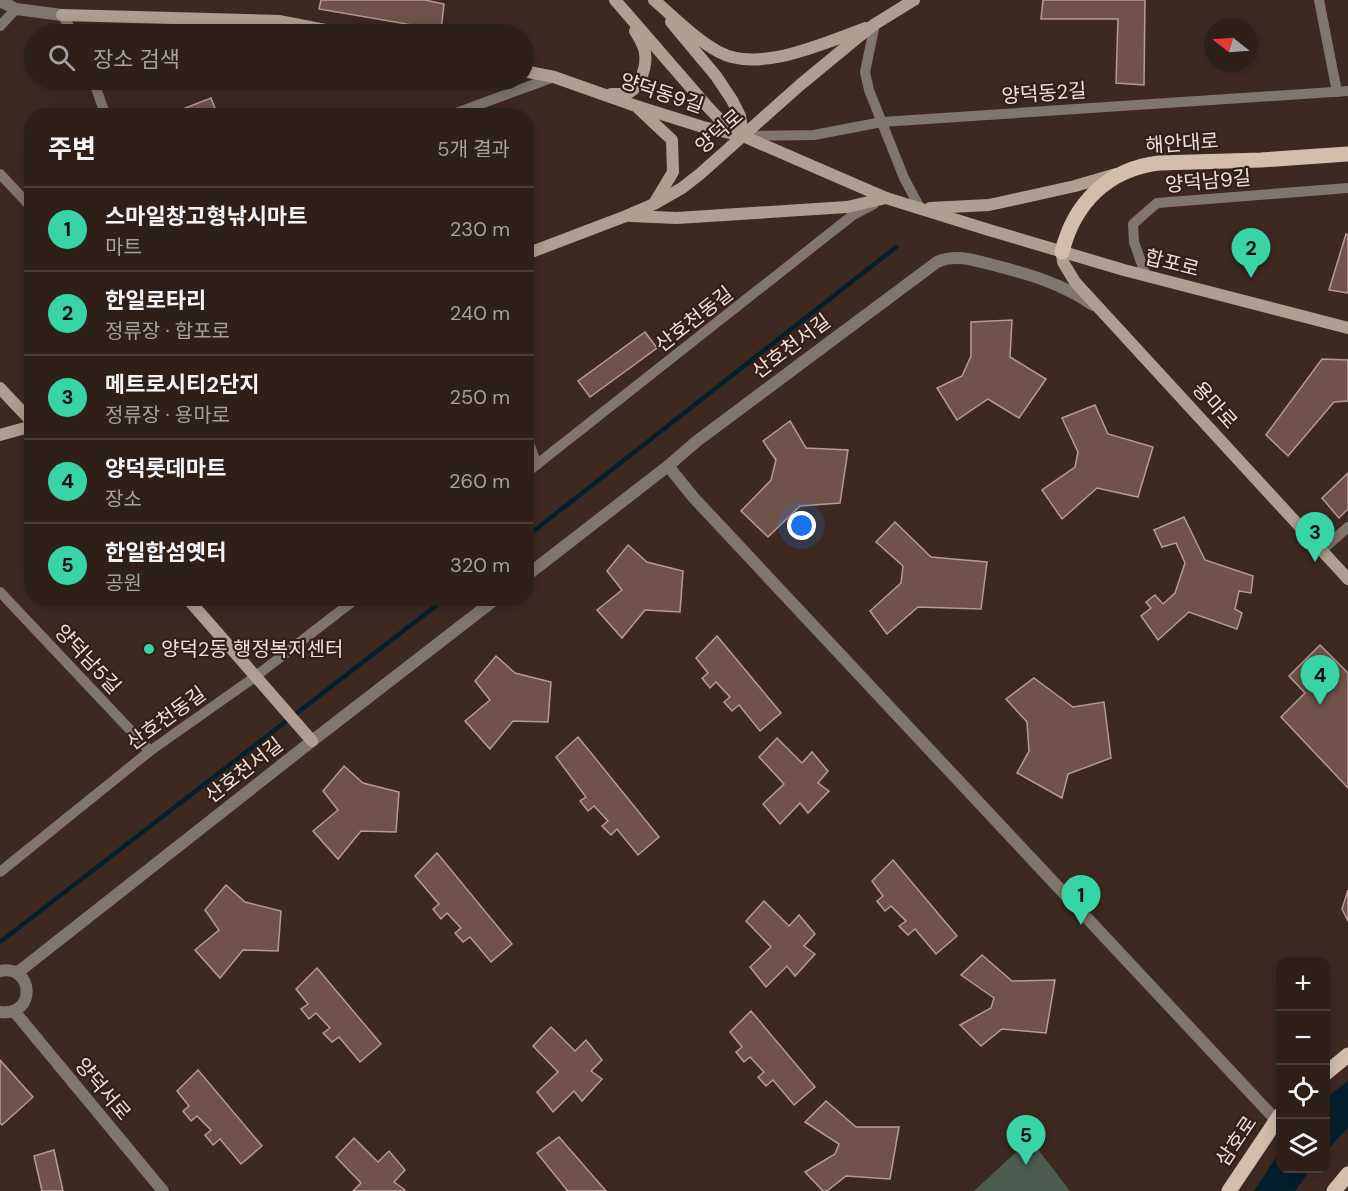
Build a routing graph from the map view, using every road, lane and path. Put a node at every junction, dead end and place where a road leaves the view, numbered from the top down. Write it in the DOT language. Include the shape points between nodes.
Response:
graph roads {
  1 [pos="653,0"];
  2 [pos="914,0"];
  3 [pos="1319,0"];
  4 [pos="616,1"];
  5 [pos="0,2"];
  6 [pos="16,9"];
  7 [pos="62,15"];
  8 [pos="68,24"];
  9 [pos="294,24"];
  10 [pos="875,24"];
  11 [pos="0,26"];
  12 [pos="534,73"];
  13 [pos="554,77"];
  14 [pos="534,84"];
  15 [pos="97,90"];
  16 [pos="519,90"];
  17 [pos="1343,91"];
  18 [pos="597,93"];
  19 [pos="636,106"];
  20 [pos="103,108"];
  21 [pos="470,108"];
  22 [pos="882,122"];
  23 [pos="743,136"];
  24 [pos="1348,154"];
  25 [pos="1129,170"];
  26 [pos="0,174"];
  27 [pos="1348,188"];
  28 [pos="886,198"];
  29 [pos="24,200"];
  30 [pos="654,204"];
  31 [pos="925,210"];
  32 [pos="626,216"];
  33 [pos="989,230"];
  34 [pos="534,251"];
  35 [pos="1062,252"];
  36 [pos="1146,276"];
  37 [pos="1106,314"];
  38 [pos="1348,328"];
  39 [pos="0,388"];
  40 [pos="24,415"];
  41 [pos="24,427"];
  42 [pos="0,435"];
  43 [pos="534,457"];
  44 [pos="537,465"];
  45 [pos="668,466"];
  46 [pos="534,467"];
  47 [pos="1348,527"];
  48 [pos="1321,551"];
  49 [pos="534,570"];
  50 [pos="1348,579"];
  51 [pos="0,592"];
  52 [pos="195,606"];
  53 [pos="347,606"];
  54 [pos="487,606"];
  55 [pos="256,676"];
  56 [pos="312,741"];
  57 [pos="150,751"];
  58 [pos="0,872"];
  59 [pos="0,971"];
  60 [pos="17,973"];
  61 [pos="14,1011"];
  62 [pos="0,1012"];
  63 [pos="1348,1055"];
  64 [pos="1330,1070"];
  65 [pos="1276,1115"];
  66 [pos="1277,1119"];
  67 [pos="1348,1174"];
  68 [pos="163,1191"];
  69 [pos="1228,1191"];
  70 [pos="1334,1191"];
  1 -- 10 [label="main road" via="720,53 748,60 789,54"];
  1 -- 23 [label="main road" via="732,100"];
  2 -- 10 [label="main road, 양덕로"];
  3 -- 17 [label="street"];
  4 -- 18 [label="main road" via="643,46 645,64 636,87 628,93"];
  4 -- 23 [label="main road" via="706,105"];
  5 -- 6 [label="street"];
  6 -- 7 [label="street"];
  6 -- 11 [label="street"];
  7 -- 8 [label="street"];
  7 -- 9 [label="main road"];
  10 -- 22 [label="street" via="865,72"];
  10 -- 23 [label="main road, 양덕로"];
  12 -- 13 [label="main road, 양덕동9길"];
  13 -- 14 [label="street"];
  13 -- 18 [label="main road, 양덕동9길"];
  15 -- 20 [label="street"];
  16 -- 21 [label="street"];
  17 -- 22 [label="street, 양덕동2길"];
  18 -- 19 [label="main road, 양덕동9길"];
  19 -- 23 [label="main road, 양덕동9길"];
  19 -- 30 [label="main road" via="672,140 673,172"];
  22 -- 23 [label="street, 양덕동2길" via="814,135"];
  22 -- 31 [label="street" via="904,178"];
  23 -- 28 [label="main road, 양덕동9길"];
  23 -- 30 [label="main road, 양덕로" via="682,188"];
  24 -- 25 [label="main road, 해안대로" via="1159,164"];
  25 -- 31 [label="main road" via="988,205"];
  25 -- 35 [label="main road, 해안대로" via="1106,182 1089,198"];
  26 -- 29 [label="street"];
  27 -- 36 [label="street, 양덕남9길" via="1157,203 1133,224 1134,242"];
  28 -- 31 [label="main road, 양덕동9길"];
  28 -- 32 [label="main road" via="847,207 677,218"];
  28 -- 44 [label="street, 산호천동길" via="853,215"];
  30 -- 32 [label="main road, 양덕로"];
  31 -- 33 [label="main road, 양덕동9길"];
  32 -- 34 [label="main road, 양덕로"];
  33 -- 35 [label="main road, 합포로"];
  35 -- 36 [label="main road, 합포로"];
  35 -- 37 [label="main road, 용마로" via="1071,276"];
  36 -- 38 [label="main road, 합포로"];
  37 -- 45 [label="street, 산호천서길" via="1062,286 1037,277 963,258 942,259"];
  37 -- 48 [label="main road, 용마로"];
  39 -- 40 [label="main road"];
  41 -- 42 [label="main road"];
  43 -- 44 [label="street"];
  44 -- 46 [label="street, 산호천동길"];
  45 -- 49 [label="street, 산호천서길"];
  45 -- 65 [label="street"];
  47 -- 48 [label="street"];
  48 -- 50 [label="main road, 용마로"];
  51 -- 57 [label="street, 양덕남5길"];
  52 -- 55 [label="main road"];
  53 -- 55 [label="street, 산호천동길"];
  54 -- 56 [label="street, 산호천서길"];
  55 -- 56 [label="main road"];
  55 -- 57 [label="street, 산호천동길"];
  56 -- 60 [label="street, 산호천서길"];
  57 -- 58 [label="street, 산호천동길"];
  59 -- 60 [label="street"];
  60 -- 61 [label="street" via="27,990 24,1003"];
  61 -- 62 [label="street"];
  61 -- 68 [label="street, 양덕서로"];
  63 -- 64 [label="main road"];
  66 -- 69 [label="main road, 삼호로"];
  67 -- 70 [label="main road"];
}
